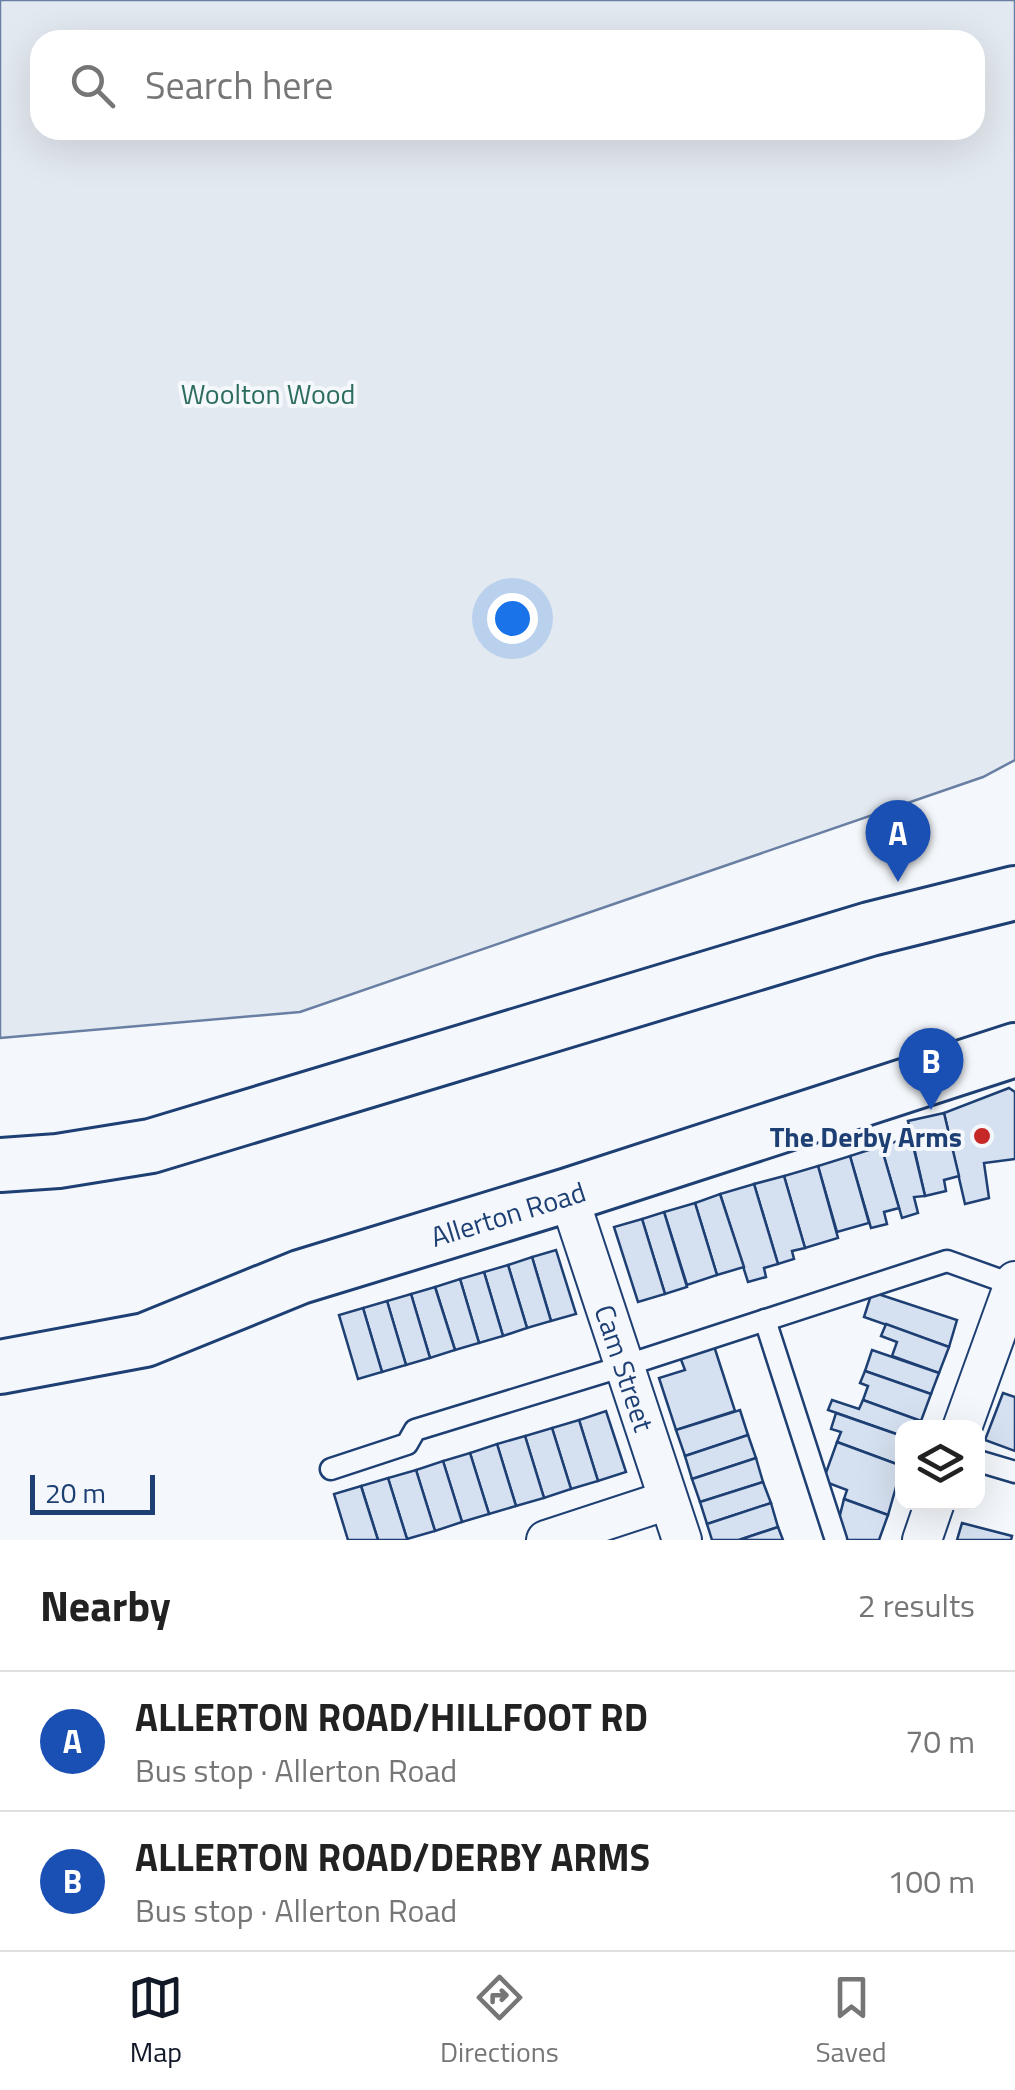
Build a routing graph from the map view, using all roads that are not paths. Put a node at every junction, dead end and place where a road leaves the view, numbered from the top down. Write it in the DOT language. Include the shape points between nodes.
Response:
graph roads {
  1 [pos="1015,893"];
  2 [pos="1015,1050"];
  3 [pos="0,1165"];
  4 [pos="568,1195"];
  5 [pos="1014,1283"];
  6 [pos="765,1320"];
  7 [pos="624,1366"];
  8 [pos="0,1367"];
  9 [pos="965,1420"];
  10 [pos="985,1463"];
  11 [pos="331,1470"];
  12 [pos="1015,1472"];
  13 [pos="668,1500"];
  14 [pos="932,1510"];
  15 [pos="546,1540"];
  16 [pos="682,1540"];
  17 [pos="836,1540"];
  18 [pos="922,1540"];
  1 -- 3 [label="main road" via="870,928 151,1146"];
  2 -- 4 [label="main road, Allerton Road"];
  4 -- 7 [label="street, Cam Street"];
  4 -- 8 [label="main road, Allerton Road" via="300,1277 145,1340"];
  5 -- 6 [label="lane" via="947,1261"];
  5 -- 9 [label="street"];
  6 -- 7 [label="lane"];
  6 -- 17 [label="lane"];
  7 -- 11 [label="lane" via="415,1430 407,1444"];
  7 -- 13 [label="street, Cam Street"];
  10 -- 12 [label="lane"];
  13 -- 15 [label="street"];
  13 -- 16 [label="street, Cam Street"];
  14 -- 18 [label="street"];
}
